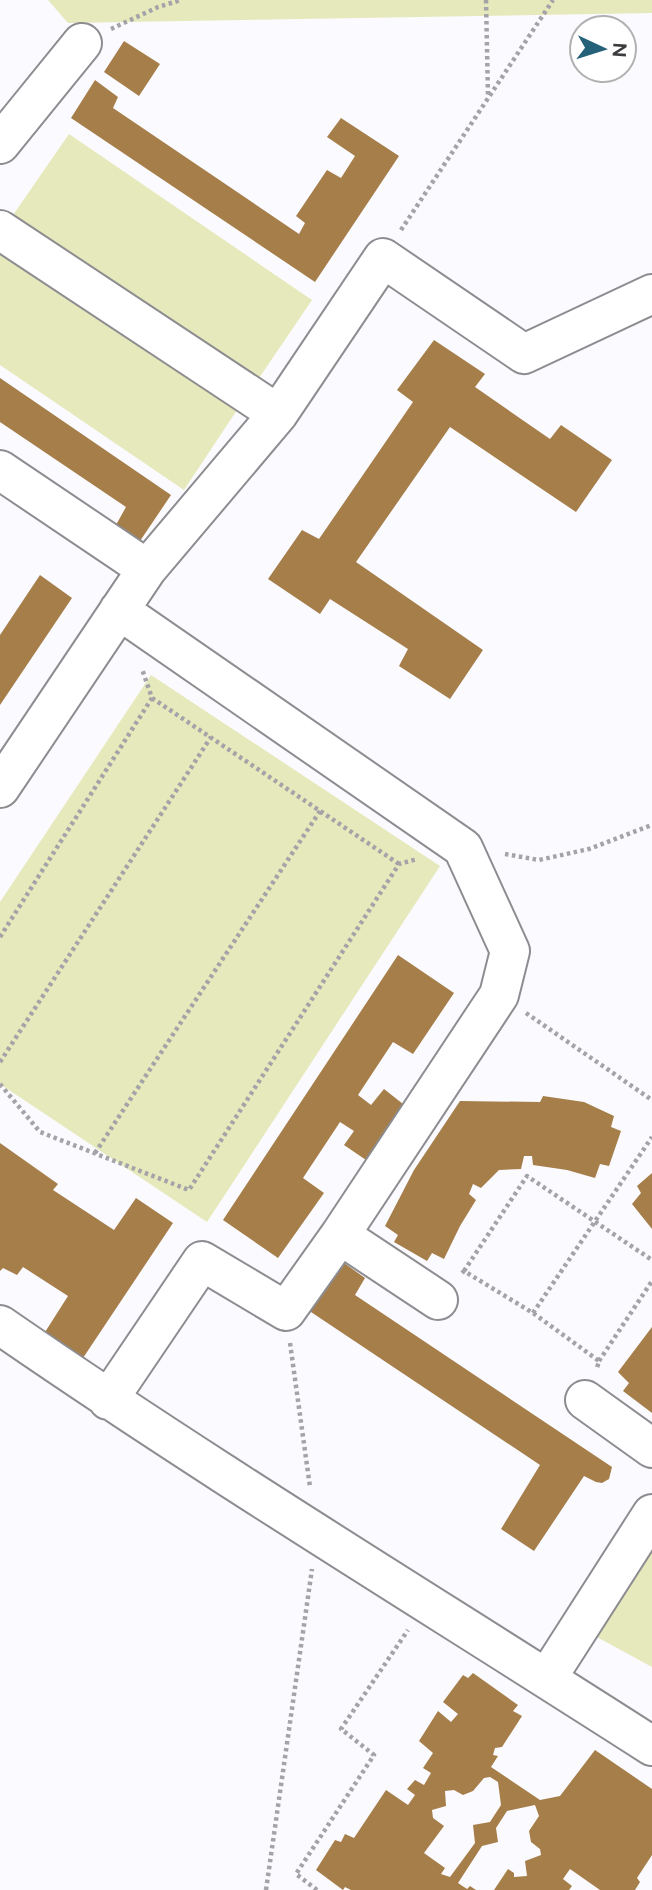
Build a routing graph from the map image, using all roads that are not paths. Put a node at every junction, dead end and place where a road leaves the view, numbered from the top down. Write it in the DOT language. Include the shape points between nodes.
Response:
graph roads {
  1 [pos="82,43"];
  2 [pos="0,144"];
  3 [pos="0,230"];
  4 [pos="652,293"];
  5 [pos="278,414"];
  6 [pos="0,470"];
  7 [pos="147,569"];
  8 [pos="119,610"];
  9 [pos="0,788"];
  10 [pos="340,1236"];
  11 [pos="438,1300"];
  12 [pos="0,1325"];
  13 [pos="108,1400"];
  14 [pos="585,1400"];
  15 [pos="652,1448"];
  16 [pos="652,1514"];
  17 [pos="547,1678"];
  18 [pos="652,1746"];
  1 -- 2 [label="lane"];
  3 -- 5 [label="lane"];
  4 -- 5 [label="lane" via="524,354 383,258"];
  5 -- 7 [label="lane"];
  6 -- 7 [label="lane"];
  7 -- 8 [label="lane"];
  8 -- 9 [label="lane"];
  8 -- 10 [label="lane" via="463,848 510,951 499,995"];
  10 -- 11 [label="lane"];
  10 -- 13 [label="lane" via="286,1311 202,1261"];
  12 -- 13 [label="lane"];
  13 -- 17 [label="lane"];
  14 -- 15 [label="lane"];
  16 -- 17 [label="lane"];
  17 -- 18 [label="lane"];
}
